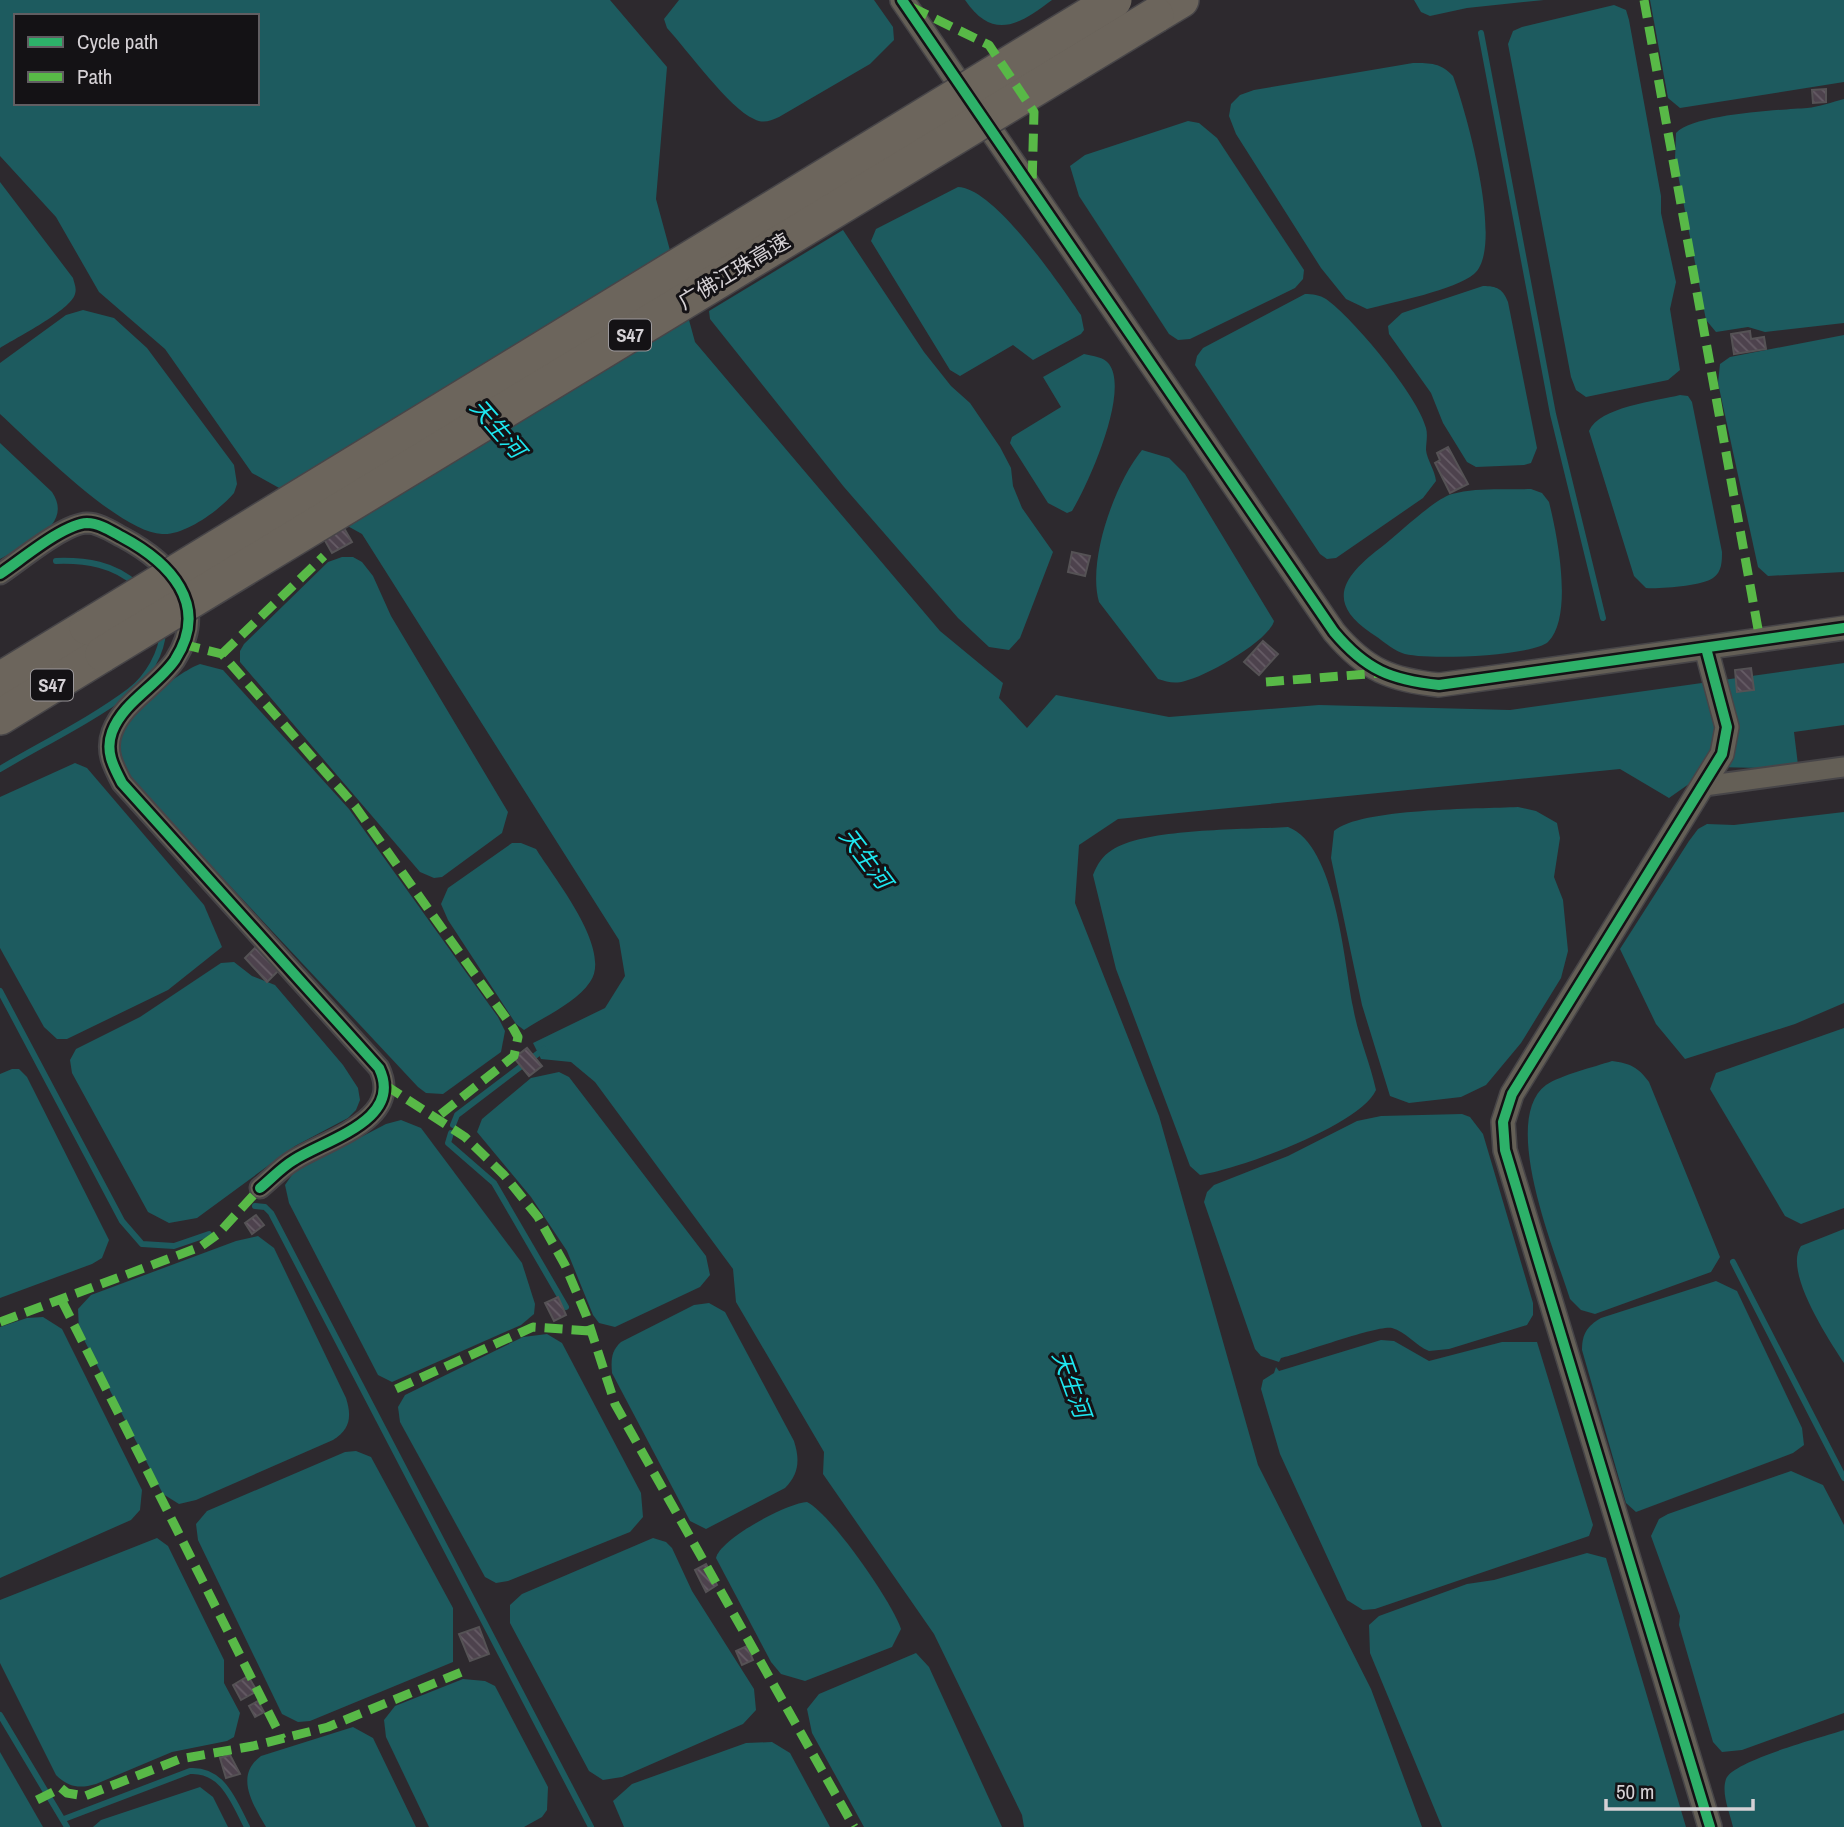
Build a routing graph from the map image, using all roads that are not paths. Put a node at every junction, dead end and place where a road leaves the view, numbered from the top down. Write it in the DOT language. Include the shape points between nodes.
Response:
graph roads {
  1 [pos="902,0"];
  2 [pos="1114,0"];
  3 [pos="1168,8"];
  4 [pos="0,575"];
  5 [pos="1844,628"];
  6 [pos="95,640"];
  7 [pos="1706,648"];
  8 [pos="0,680"];
  9 [pos="0,717"];
  10 [pos="1844,766"];
  11 [pos="1703,786"];
  12 [pos="260,1188"];
  13 [pos="1710,1827"];
  1 -- 7 [label="street" via="1326,621 1354,655 1380,673 1439,685"];
  2 -- 6 [label="highway, 广佛江珠高速 / S47, bridge"];
  3 -- 6 [label="highway, 广佛江珠高速 / S47, bridge"];
  4 -- 12 [label="street" via="71,527 87,523 103,527 153,556 183,588 188,615 184,638 174,660 119,718 108,751 114,768 122,783 379,1068 385,1081 385,1096 370,1118 292,1160"];
  5 -- 7 [label="street"];
  6 -- 8 [label="highway, 广佛江珠高速 / S47"];
  6 -- 9 [label="highway, 广佛江珠高速 / S47"];
  7 -- 11 [label="street" via="1727,727 1722,754"];
  10 -- 11 [label="street"];
  11 -- 13 [label="street" via="1512,1094 1503,1122 1505,1150"];
}
